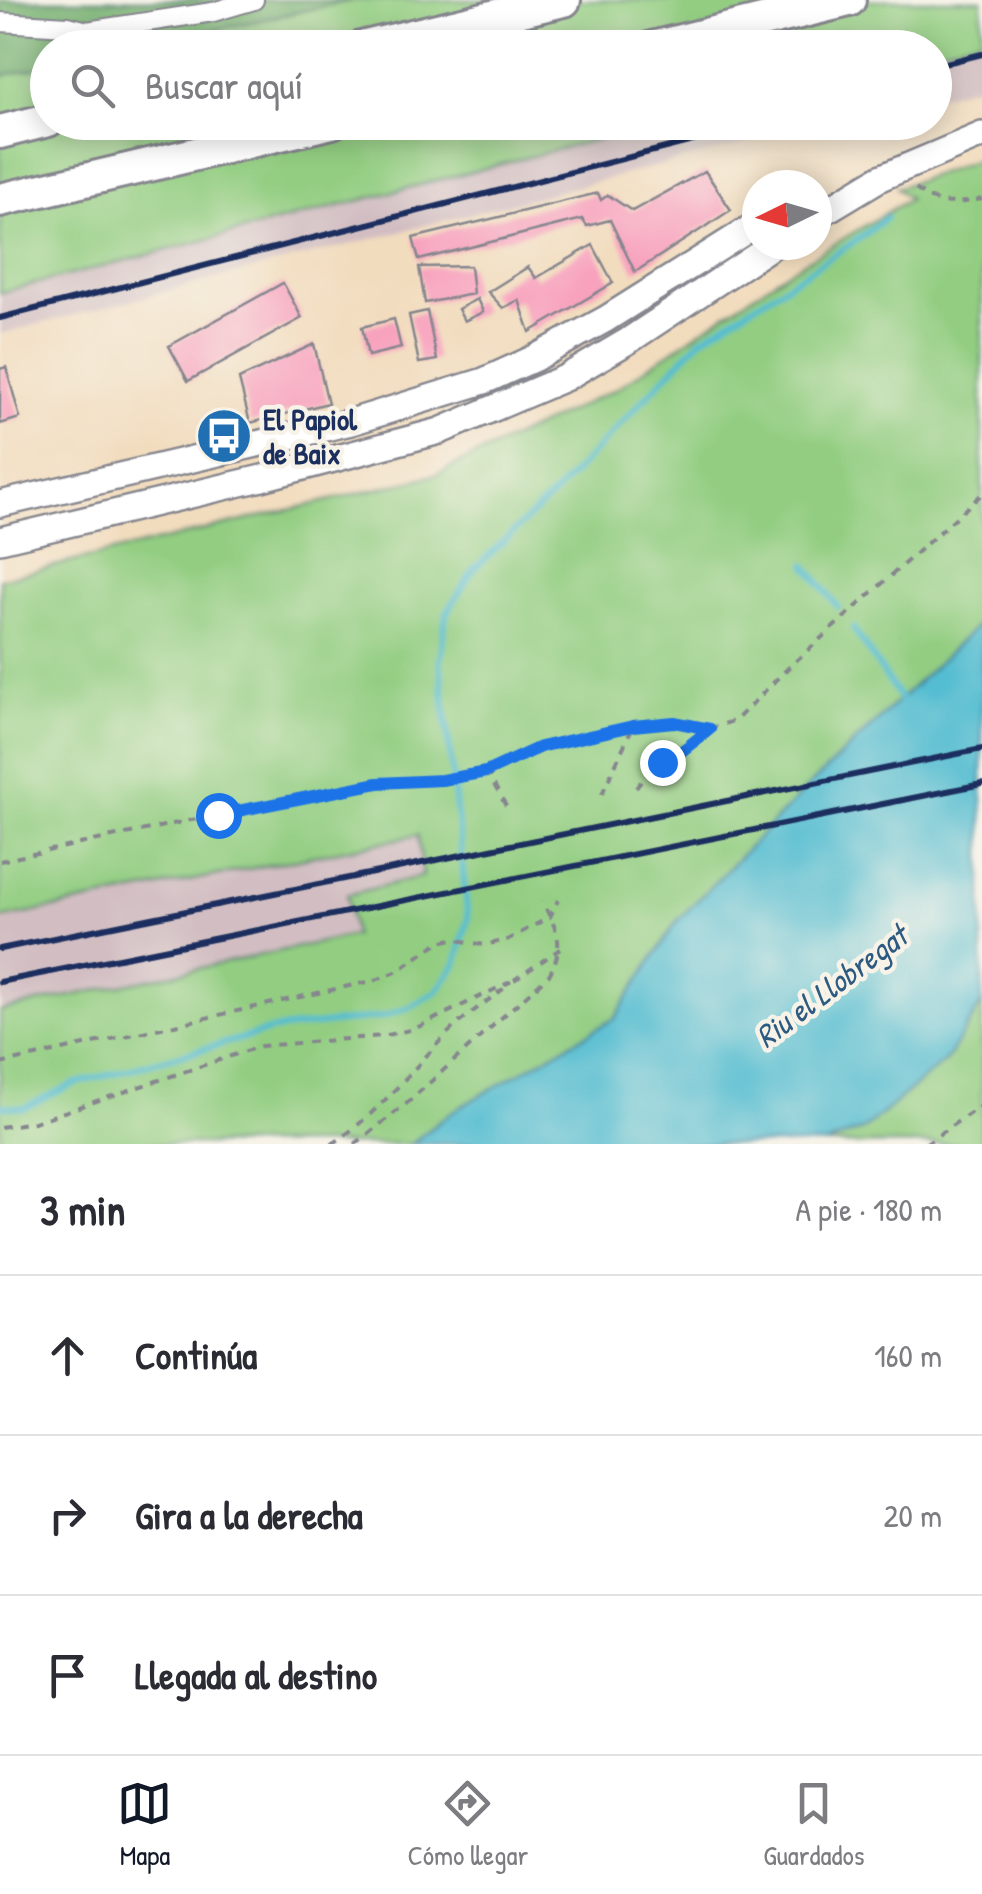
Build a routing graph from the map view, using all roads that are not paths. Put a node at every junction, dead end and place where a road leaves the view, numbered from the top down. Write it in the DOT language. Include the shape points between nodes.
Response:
graph roads {
  1 [pos="254,0"];
  2 [pos="564,0"];
  3 [pos="850,0"];
  4 [pos="0,22"];
  5 [pos="84,30"];
  6 [pos="95,30"];
  7 [pos="436,30"];
  8 [pos="726,30"];
  9 [pos="30,124"];
  10 [pos="0,132"];
  11 [pos="982,136"];
  12 [pos="255,140"];
  13 [pos="892,173"];
  14 [pos="832,191"];
  15 [pos="0,200"];
  16 [pos="832,207"];
  17 [pos="742,233"];
  18 [pos="751,260"];
  19 [pos="0,504"];
  20 [pos="0,540"];
  1 -- 6 [label="street"];
  2 -- 7 [label="highway"];
  3 -- 8 [label="highway"];
  4 -- 5 [label="street"];
  9 -- 10 [label="highway"];
  11 -- 13 [label="main road"];
  12 -- 15 [label="highway"];
  13 -- 14 [label="main road"];
  13 -- 16 [label="main road"];
  17 -- 19 [label="main road" via="564,342 467,387 351,422"];
  18 -- 20 [label="main road" via="565,378 440,432"];
}
